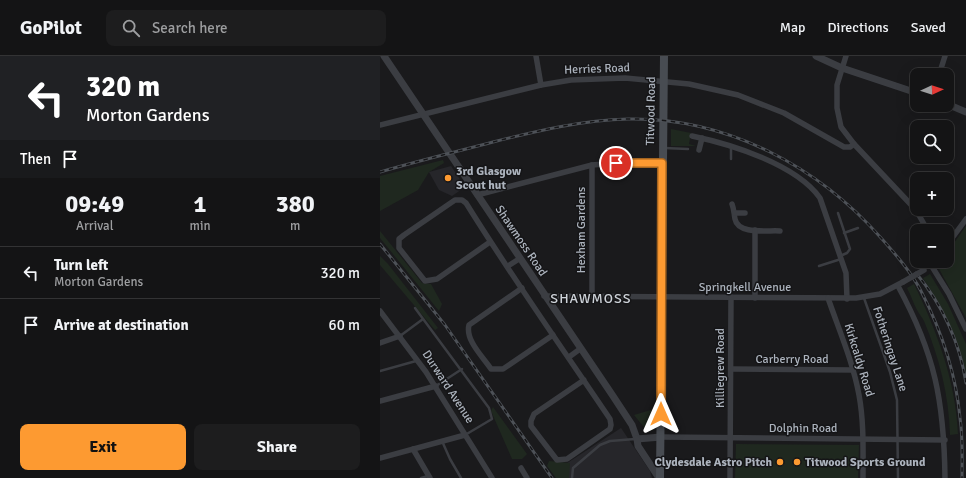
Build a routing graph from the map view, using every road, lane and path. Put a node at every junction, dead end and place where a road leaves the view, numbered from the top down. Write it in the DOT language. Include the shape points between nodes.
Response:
graph roads {
  1 [pos="384,56"];
  2 [pos="536,56"];
  3 [pos="664,56"];
  4 [pos="816,56"];
  5 [pos="846,56"];
  6 [pos="946,56"];
  7 [pos="842,68"];
  8 [pos="942,68"];
  9 [pos="663,80"];
  10 [pos="541,85"];
  11 [pos="910,91"];
  12 [pos="954,107"];
  13 [pos="966,112"];
  14 [pos="423,115"];
  15 [pos="381,123"];
  16 [pos="692,136"];
  17 [pos="702,138"];
  18 [pos="854,144"];
  19 [pos="731,146"];
  20 [pos="662,148"];
  21 [pos="688,149"];
  22 [pos="699,150"];
  23 [pos="731,159"];
  24 [pos="662,163"];
  25 [pos="592,164"];
  26 [pos="476,195"];
  27 [pos="732,204"];
  28 [pos="735,213"];
  29 [pos="745,213"];
  30 [pos="838,214"];
  31 [pos="966,219"];
  32 [pos="924,224"];
  33 [pos="858,228"];
  34 [pos="755,230"];
  35 [pos="780,231"];
  36 [pos="844,233"];
  37 [pos="954,235"];
  38 [pos="490,242"];
  39 [pos="840,258"];
  40 [pos="519,259"];
  41 [pos="508,266"];
  42 [pos="819,266"];
  43 [pos="926,268"];
  44 [pos="935,268"];
  45 [pos="900,284"];
  46 [pos="522,288"];
  47 [pos="544,296"];
  48 [pos="592,296"];
  49 [pos="662,297"];
  50 [pos="731,297"];
  51 [pos="755,298"];
  52 [pos="828,298"];
  53 [pos="864,298"];
  54 [pos="848,299"];
  55 [pos="415,308"];
  56 [pos="380,311"];
  57 [pos="423,319"];
  58 [pos="966,329"];
  59 [pos="553,335"];
  60 [pos="400,336"];
  61 [pos="380,343"];
  62 [pos="580,349"];
  63 [pos="569,357"];
  64 [pos="418,360"];
  65 [pos="462,369"];
  66 [pos="731,369"];
  67 [pos="853,370"];
  68 [pos="380,371"];
  69 [pos="584,380"];
  70 [pos="436,386"];
  71 [pos="380,401"];
  72 [pos="465,436"];
  73 [pos="661,437"];
  74 [pos="730,438"];
  75 [pos="637,439"];
  76 [pos="863,439"];
  77 [pos="899,439"];
  78 [pos="945,440"];
  79 [pos="442,442"];
  80 [pos="413,449"];
  81 [pos="380,458"];
  82 [pos="521,468"];
  83 [pos="429,477"];
  84 [pos="421,478"];
  85 [pos="461,478"];
  86 [pos="492,478"];
  87 [pos="527,478"];
  88 [pos="572,478"];
  89 [pos="660,478"];
  90 [pos="730,478"];
  91 [pos="863,478"];
  92 [pos="898,478"];
  93 [pos="945,478"];
  1 -- 14 [label="street, Shawmoss Road"];
  2 -- 10 [label="street"];
  3 -- 9 [label="main road, Titwood Road"];
  4 -- 7 [label="street"];
  5 -- 7 [label="street"];
  6 -- 8 [label="street"];
  7 -- 11 [label="street"];
  7 -- 18 [label="street" via="837,85 837,108 841,127"];
  9 -- 10 [label="street, Herries Road" via="607,78"];
  9 -- 18 [label="street, Herries Road" via="738,95 784,113 844,147"];
  9 -- 20 [label="main road, Titwood Road"];
  10 -- 14 [label="street, Herries Road"];
  12 -- 13 [label="street"];
  14 -- 15 [label="street, Herries Road"];
  14 -- 26 [label="street, Shawmoss Road"];
  16 -- 17 [label="street"];
  17 -- 19 [label="street"];
  17 -- 22 [label="street"];
  18 -- 32 [label="street" via="916,210"];
  19 -- 23 [label="lane"];
  19 -- 39 [label="street" via="787,171 816,193 820,198"];
  20 -- 21 [label="lane"];
  20 -- 24 [label="main road, Titwood Road"];
  24 -- 25 [label="street"];
  24 -- 49 [label="main road, Titwood Road"];
  25 -- 26 [label="street"];
  25 -- 48 [label="street, Hexham Gardens"];
  26 -- 40 [label="street, Shawmoss Road"];
  27 -- 28 [label="street"];
  28 -- 29 [label="street"];
  28 -- 34 [label="street" via="735,219 741,227"];
  30 -- 36 [label="lane"];
  31 -- 37 [label="street"];
  33 -- 36 [label="lane"];
  34 -- 35 [label="street"];
  34 -- 51 [label="street"];
  36 -- 39 [label="lane" via="850,249"];
  38 -- 38 [label="street" via="437,279 429,281 425,281 399,248 399,239 458,200 466,203"];
  38 -- 41 [label="street"];
  39 -- 42 [label="lane"];
  39 -- 54 [label="street" via="847,281"];
  40 -- 41 [label="street"];
  40 -- 47 [label="street, Shawmoss Road"];
  41 -- 46 [label="street"];
  43 -- 45 [label="street, Springkell Avenue, bridge"];
  44 -- 58 [label="street"];
  45 -- 53 [label="street, Springkell Avenue" via="880,294"];
  45 -- 78 [label="street" via="932,364 941,403"];
  46 -- 59 [label="street"];
  46 -- 59 [label="street" via="470,323 468,335 475,346 491,369 497,370 503,369"];
  47 -- 48 [label="street, Springkell Avenue"];
  47 -- 62 [label="street, Shawmoss Road"];
  48 -- 49 [label="street, Springkell Avenue"];
  49 -- 50 [label="street, Springkell Avenue"];
  49 -- 73 [label="main road, Titwood Road"];
  50 -- 51 [label="street, Springkell Avenue"];
  50 -- 66 [label="street, Killiegrew Road"];
  51 -- 52 [label="street, Springkell Avenue"];
  52 -- 54 [label="street, Springkell Avenue"];
  52 -- 67 [label="street, Kirkcaldy Road"];
  53 -- 54 [label="street, Springkell Avenue"];
  53 -- 77 [label="lane, Fotheringay Lane" via="895,388"];
  55 -- 57 [label="lane"];
  56 -- 60 [label="street, Durward Avenue"];
  57 -- 60 [label="lane"];
  57 -- 65 [label="lane"];
  59 -- 63 [label="street"];
  60 -- 61 [label="street"];
  60 -- 64 [label="street, Durward Avenue"];
  62 -- 63 [label="street"];
  62 -- 75 [label="street, Shawmoss Road" via="632,425"];
  63 -- 69 [label="street"];
  64 -- 68 [label="lane"];
  64 -- 70 [label="street, Durward Avenue"];
  65 -- 70 [label="lane"];
  65 -- 72 [label="lane" via="490,408 492,419"];
  66 -- 67 [label="street, Carberry Road"];
  66 -- 74 [label="street, Killiegrew Road"];
  67 -- 76 [label="street, Kirkcaldy Road" via="861,407"];
  69 -- 69 [label="street" via="610,420 610,429 567,459 556,460 531,426 531,421 534,414"];
  70 -- 71 [label="street"];
  70 -- 72 [label="street, Durward Avenue"];
  72 -- 79 [label="street"];
  72 -- 86 [label="street, Durward Avenue"];
  73 -- 74 [label="street, Dolphin Road"];
  73 -- 75 [label="street"];
  73 -- 89 [label="main road, Titwood Road"];
  74 -- 76 [label="street, Dolphin Road"];
  74 -- 90 [label="street, Killiegrew Road"];
  75 -- 88 [label="lane" via="610,441 600,445 573,468"];
  75 -- 89 [label="street, Shawmoss Road" via="638,446"];
  76 -- 77 [label="street, Dolphin Road"];
  76 -- 91 [label="street, Kirkcaldy Road"];
  77 -- 78 [label="street, Dolphin Road"];
  77 -- 92 [label="lane, Fotheringay Lane"];
  78 -- 93 [label="street"];
  79 -- 80 [label="street"];
  79 -- 85 [label="lane"];
  80 -- 81 [label="street"];
  80 -- 83 [label="street"];
  82 -- 87 [label="street"];
  83 -- 84 [label="lane"];
}
